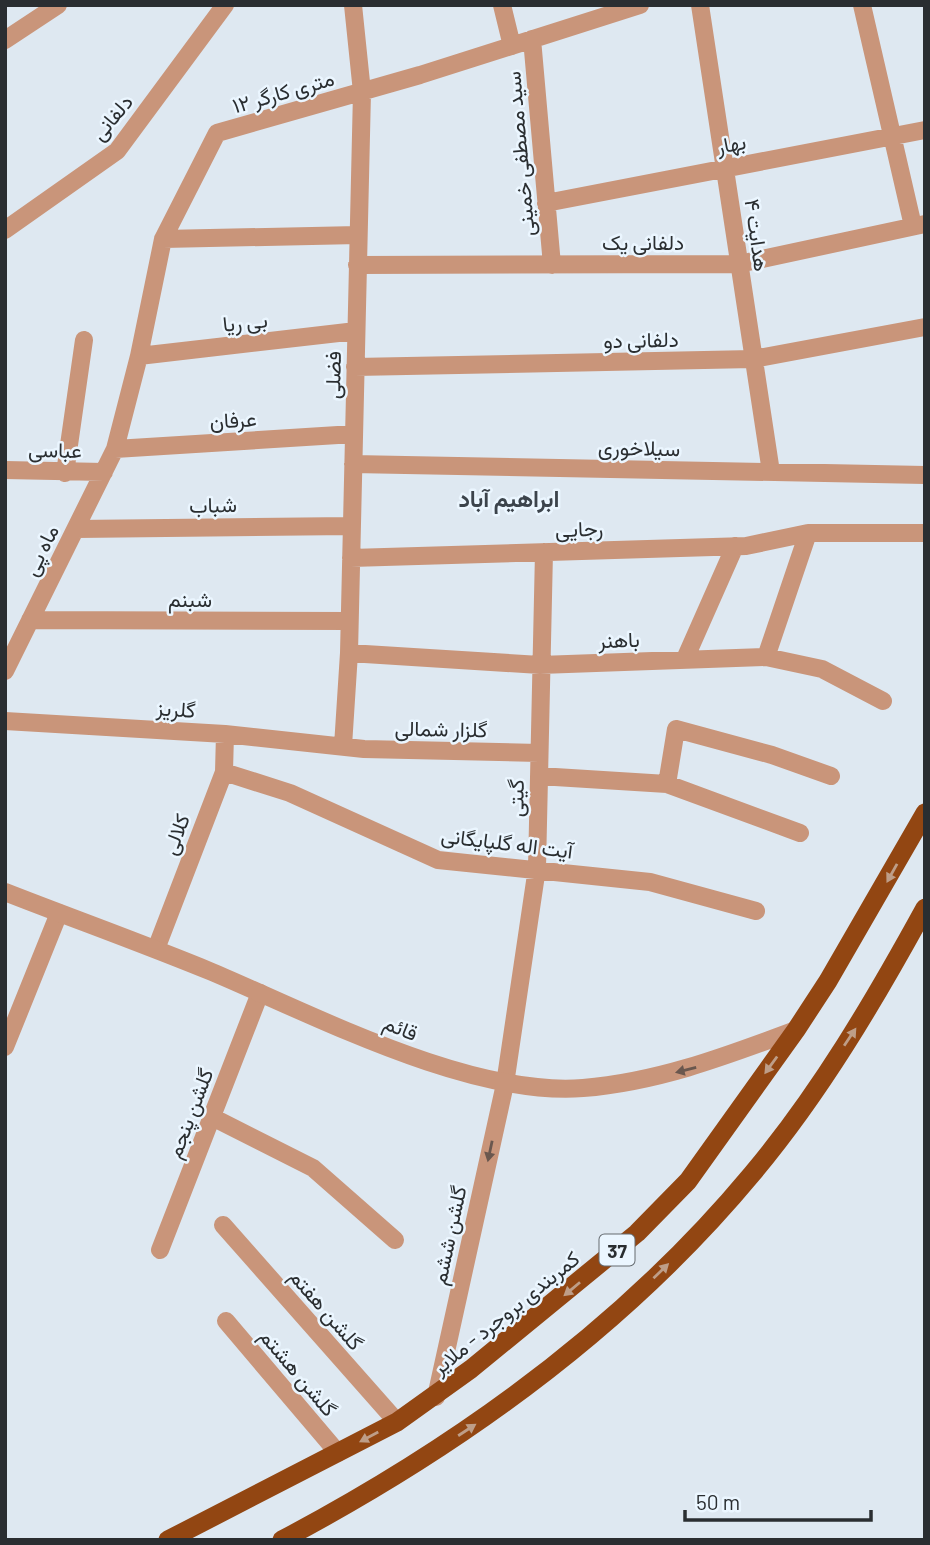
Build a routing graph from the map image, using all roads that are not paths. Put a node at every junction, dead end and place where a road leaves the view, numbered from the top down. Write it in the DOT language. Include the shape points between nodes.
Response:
graph roads {
  1 [pos="58,5"];
  2 [pos="225,5"];
  3 [pos="353,5"];
  4 [pos="502,5"];
  5 [pos="640,5"];
  6 [pos="700,5"];
  7 [pos="862,5"];
  8 [pos="616,9"];
  9 [pos="531,39"];
  10 [pos="5,40"];
  11 [pos="512,46"];
  12 [pos="362,92"];
  13 [pos="925,130"];
  14 [pos="892,135"];
  15 [pos="724,167"];
  16 [pos="546,203"];
  17 [pos="919,225"];
  18 [pos="5,230"];
  19 [pos="358,236"];
  20 [pos="163,239"];
  21 [pos="739,264"];
  22 [pos="358,265"];
  23 [pos="552,265"];
  24 [pos="925,327"];
  25 [pos="356,331"];
  26 [pos="84,340"];
  27 [pos="139,356"];
  28 [pos="753,359"];
  29 [pos="355,367"];
  30 [pos="354,435"];
  31 [pos="115,449"];
  32 [pos="353,464"];
  33 [pos="5,470"];
  34 [pos="65,472"];
  35 [pos="104,472"];
  36 [pos="771,472"];
  37 [pos="925,475"];
  38 [pos="351,526"];
  39 [pos="75,529"];
  40 [pos="808,533"];
  41 [pos="925,533"];
  42 [pos="735,546"];
  43 [pos="544,552"];
  44 [pos="351,558"];
  45 [pos="30,620"];
  46 [pos="349,621"];
  47 [pos="11,646"];
  48 [pos="349,653"];
  49 [pos="766,657"];
  50 [pos="685,659"];
  51 [pos="540,665"];
  52 [pos="5,671"];
  53 [pos="883,701"];
  54 [pos="5,720"];
  55 [pos="225,734"];
  56 [pos="343,746"];
  57 [pos="539,753"];
  58 [pos="224,772"];
  59 [pos="539,776"];
  60 [pos="831,776"];
  61 [pos="667,784"];
  62 [pos="925,813"];
  63 [pos="800,833"];
  64 [pos="537,868"];
  65 [pos="5,892"];
  66 [pos="925,908"];
  67 [pos="756,911"];
  68 [pos="59,913"];
  69 [pos="156,948"];
  70 [pos="260,993"];
  71 [pos="796,1030"];
  72 [pos="5,1047"];
  73 [pos="505,1084"];
  74 [pos="212,1117"];
  75 [pos="223,1225"];
  76 [pos="395,1240"];
  77 [pos="160,1250"];
  78 [pos="226,1321"];
  79 [pos="436,1397"];
  80 [pos="397,1422"];
  81 [pos="338,1453"];
  82 [pos="168,1540"];
  83 [pos="282,1540"];
  1 -- 10 [label="street"];
  2 -- 18 [label="street, دلفانی" via="117,151"];
  3 -- 12 [label="street, فضلی"];
  4 -- 11 [label="street"];
  5 -- 8 [label="street, ۱۲ متری کارگر"];
  6 -- 15 [label="street, هدایت ۴"];
  7 -- 14 [label="street"];
  8 -- 9 [label="street, ۱۲ متری کارگر"];
  9 -- 11 [label="street, ۱۲ متری کارگر"];
  9 -- 16 [label="street, سید مصطفی خمینی"];
  11 -- 12 [label="street, ۱۲ متری کارگر"];
  12 -- 19 [label="street, فضلی"];
  12 -- 20 [label="street, ۱۲ متری کارگر" via="217,133"];
  13 -- 14 [label="street, بهار"];
  14 -- 15 [label="street, بهار"];
  14 -- 17 [label="street"];
  15 -- 16 [label="street, بهار"];
  15 -- 21 [label="street, هدایت ۴"];
  16 -- 23 [label="street, سید مصطفی خمینی"];
  17 -- 21 [label="street, دلفانی یک"];
  19 -- 20 [label="street"];
  19 -- 22 [label="street, فضلی"];
  20 -- 27 [label="street, ۱۲ متری کارگر"];
  21 -- 23 [label="street, دلفانی یک"];
  21 -- 28 [label="street, هدایت ۴"];
  22 -- 23 [label="street, دلفانی یک"];
  22 -- 25 [label="street, فضلی"];
  24 -- 28 [label="street, دلفانی دو"];
  25 -- 27 [label="street, بی ریا"];
  25 -- 29 [label="street, فضلی"];
  26 -- 34 [label="street"];
  27 -- 31 [label="street, ۱۲ متری کارگر"];
  28 -- 29 [label="street, دلفانی دو"];
  28 -- 36 [label="street, هدایت ۴"];
  29 -- 30 [label="street, فضلی"];
  30 -- 31 [label="street, عرفان"];
  30 -- 32 [label="street, فضلی"];
  31 -- 35 [label="street, ماه پی"];
  32 -- 36 [label="street, سیلاخوری"];
  32 -- 38 [label="street, فضلی"];
  33 -- 34 [label="street, عباسی"];
  34 -- 35 [label="street, عباسی"];
  35 -- 39 [label="street, ماه پی"];
  36 -- 37 [label="street, سیلاخوری"];
  38 -- 39 [label="street, شباب"];
  38 -- 44 [label="street, فضلی"];
  39 -- 45 [label="street, ماه پی"];
  40 -- 41 [label="street, رجایی"];
  40 -- 42 [label="street, رجایی"];
  40 -- 49 [label="street"];
  42 -- 43 [label="street, رجایی"];
  42 -- 50 [label="street"];
  43 -- 44 [label="street, رجایی"];
  43 -- 51 [label="street, گیتی"];
  44 -- 46 [label="street, فضلی"];
  45 -- 46 [label="street, شبنم"];
  45 -- 47 [label="street, ماه پی"];
  46 -- 48 [label="street, فضلی"];
  47 -- 52 [label="street, ماه پی"];
  48 -- 51 [label="street, باهنر"];
  48 -- 56 [label="street, فضلی"];
  49 -- 50 [label="street, باهنر"];
  49 -- 53 [label="street, باهنر" via="821,670"];
  50 -- 51 [label="street, باهنر"];
  51 -- 57 [label="street, گیتی"];
  54 -- 55 [label="street, گلریز"];
  55 -- 56 [label="street, گلریز"];
  55 -- 58 [label="street, کلالی"];
  56 -- 57 [label="street, گلزار شمالی"];
  57 -- 59 [label="street, گیتی"];
  58 -- 64 [label="street, آیت اله گلپایگانی" via="290,793 438,860"];
  58 -- 69 [label="street, کلالی"];
  59 -- 61 [label="street"];
  59 -- 64 [label="street, گیتی"];
  60 -- 61 [label="street" via="676,729"];
  61 -- 63 [label="street"];
  62 -- 71 [label="highway, کمربندی بروجرد - ملایر / 37, one-way"];
  64 -- 67 [label="street, آیت اله گلپایگانی" via="650,882"];
  64 -- 73 [label="street, گیتی"];
  65 -- 68 [label="street, قائم"];
  83 -- 66 [label="highway, 37, one-way" via="502,1406 591,1335 684,1249 752,1174 809,1100 860,1023"];
  68 -- 69 [label="street, قائم"];
  68 -- 72 [label="street"];
  69 -- 70 [label="street, قائم"];
  70 -- 73 [label="street, قائم" via="411,1056"];
  70 -- 74 [label="street, گلشن پنجم"];
  71 -- 73 [label="street, قائم, one-way" via="689,1070 582,1088"];
  71 -- 79 [label="highway, کمربندی بروجرد - ملایر / 37, one-way" via="688,1181 637,1233"];
  73 -- 79 [label="street, گلشن ششم, one-way"];
  74 -- 76 [label="street" via="313,1168"];
  74 -- 77 [label="street, گلشن پنجم"];
  75 -- 80 [label="street, گلشن هفتم"];
  78 -- 81 [label="street, گلشن هشتم"];
  79 -- 80 [label="highway, کمربندی بروجرد - ملایر / 37"];
  80 -- 81 [label="highway, کمربندی بروجرد - ملایر / 37, one-way"];
  81 -- 82 [label="highway, کمربندی بروجرد - ملایر / 37"];
}
